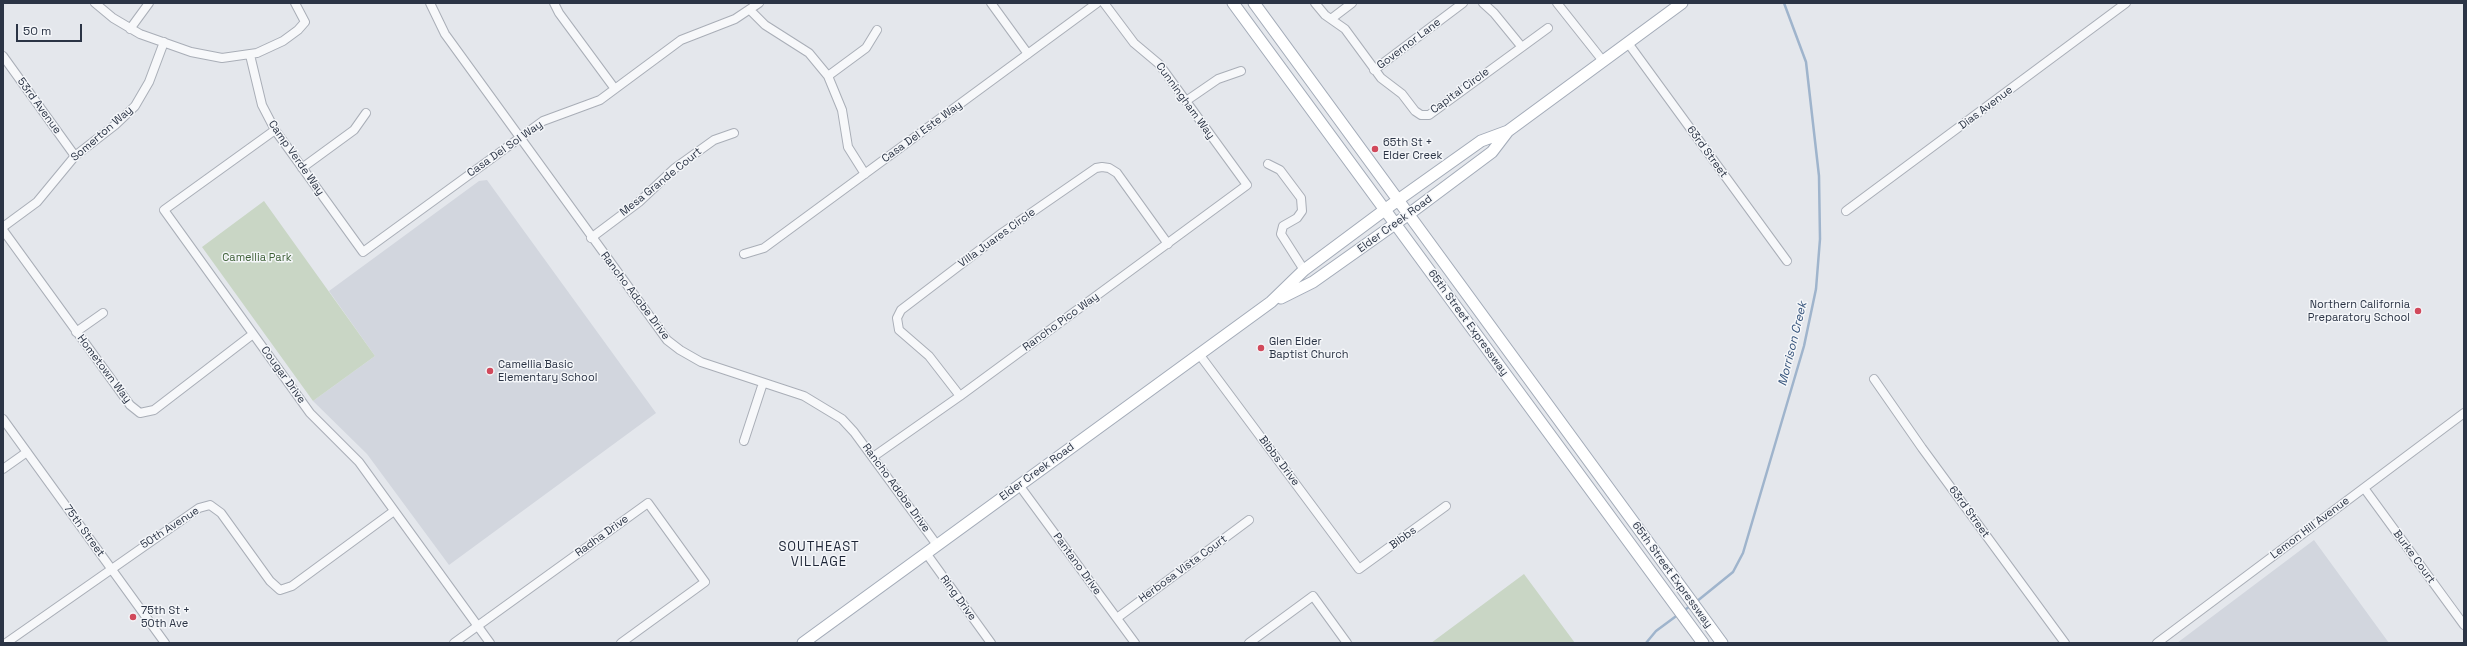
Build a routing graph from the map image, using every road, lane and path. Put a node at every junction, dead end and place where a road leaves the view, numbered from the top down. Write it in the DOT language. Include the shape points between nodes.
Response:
graph roads {
  1 [pos="95,3"];
  2 [pos="149,3"];
  3 [pos="295,3"];
  4 [pos="430,3"];
  5 [pos="554,3"];
  6 [pos="759,3"];
  7 [pos="991,3"];
  8 [pos="1097,3"];
  9 [pos="1104,3"];
  10 [pos="1233,3"];
  11 [pos="1254,3"];
  12 [pos="1315,3"];
  13 [pos="1352,3"];
  14 [pos="1463,3"];
  15 [pos="1483,3"];
  16 [pos="1557,3"];
  17 [pos="1682,3"];
  18 [pos="2126,3"];
  19 [pos="750,10"];
  20 [pos="1331,19"];
  21 [pos="130,28"];
  22 [pos="1548,28"];
  23 [pos="877,30"];
  24 [pos="164,42"];
  25 [pos="1628,43"];
  26 [pos="1521,46"];
  27 [pos="1028,54"];
  28 [pos="250,55"];
  29 [pos="3,56"];
  30 [pos="1603,61"];
  31 [pos="1374,70"];
  32 [pos="1241,71"];
  33 [pos="828,76"];
  34 [pos="615,89"];
  35 [pos="1186,101"];
  36 [pos="366,113"];
  37 [pos="275,130"];
  38 [pos="1508,131"];
  39 [pos="734,133"];
  40 [pos="520,138"];
  41 [pos="75,156"];
  42 [pos="1268,164"];
  43 [pos="302,168"];
  44 [pos="865,174"];
  45 [pos="1247,185"];
  46 [pos="1398,200"];
  47 [pos="1385,210"];
  48 [pos="1846,211"];
  49 [pos="1409,214"];
  50 [pos="1395,224"];
  51 [pos="3,229"];
  52 [pos="591,238"];
  53 [pos="1168,244"];
  54 [pos="363,252"];
  55 [pos="744,254"];
  56 [pos="1787,261"];
  57 [pos="1304,270"];
  58 [pos="1271,302"];
  59 [pos="103,313"];
  60 [pos="76,332"];
  61 [pos="253,334"];
  62 [pos="1199,354"];
  63 [pos="1874,379"];
  64 [pos="763,382"];
  65 [pos="960,396"];
  66 [pos="2464,413"];
  67 [pos="3,419"];
  68 [pos="744,440"];
  69 [pos="27,452"];
  70 [pos="873,457"];
  71 [pos="3,469"];
  72 [pos="1019,485"];
  73 [pos="2364,488"];
  74 [pos="1446,506"];
  75 [pos="394,511"];
  76 [pos="1249,520"];
  77 [pos="937,545"];
  78 [pos="926,553"];
  79 [pos="111,568"];
  80 [pos="1359,569"];
  81 [pos="1117,618"];
  82 [pos="2464,625"];
  83 [pos="477,626"];
  84 [pos="806,642"];
  85 [pos="6,643"];
  86 [pos="165,643"];
  87 [pos="454,643"];
  88 [pos="490,643"];
  89 [pos="621,643"];
  90 [pos="991,643"];
  91 [pos="1135,643"];
  92 [pos="1249,643"];
  93 [pos="1347,643"];
  94 [pos="1703,643"];
  95 [pos="1722,643"];
  96 [pos="2066,643"];
  97 [pos="2156,643"];
  1 -- 21 [label="street"];
  2 -- 21 [label="street"];
  3 -- 28 [label="street" via="305,22 284,41"];
  4 -- 40 [label="street, Rancho Adobe Drive" via="445,34"];
  5 -- 34 [label="street" via="559,14"];
  6 -- 19 [label="street, Casa Del Sol Way"];
  7 -- 27 [label="street"];
  8 -- 27 [label="street, Casa Del Este Way"];
  9 -- 35 [label="street, Cunningham Way" via="1134,43 1159,64"];
  10 -- 47 [label="main road, 65th Street Expressway"];
  11 -- 46 [label="main road, 65th Street Expressway"];
  12 -- 20 [label="street, Capital Circle"];
  13 -- 20 [label="street"];
  14 -- 31 [label="street, Governor Lane"];
  15 -- 26 [label="street"];
  16 -- 30 [label="street"];
  17 -- 25 [label="main road, Elder Creek Road"];
  18 -- 48 [label="street, Dias Avenue"];
  19 -- 33 [label="street" via="765,25 808,53"];
  19 -- 34 [label="street, Casa Del Sol Way" via="729,22 681,40"];
  20 -- 31 [label="street, Capital Circle" via="1345,29"];
  21 -- 24 [label="street"];
  22 -- 26 [label="street, Capital Circle"];
  23 -- 33 [label="street" via="866,48"];
  24 -- 28 [label="street" via="205,56 222,58"];
  24 -- 41 [label="street, Somerton Way" via="149,82 135,106"];
  25 -- 30 [label="main road, Elder Creek Road"];
  25 -- 56 [label="street, 63rd Street"];
  26 -- 31 [label="street, Capital Circle" via="1429,115 1421,115 1415,111 1402,94 1388,86"];
  27 -- 44 [label="street, Casa Del Este Way"];
  28 -- 37 [label="street, Camp Verde Way" via="262,105"];
  29 -- 41 [label="street, 53rd Avenue"];
  30 -- 38 [label="main road, Elder Creek Road"];
  32 -- 35 [label="street" via="1218,79"];
  33 -- 44 [label="street" via="837,94 848,147"];
  34 -- 40 [label="street, Casa Del Sol Way" via="587,106 543,121"];
  35 -- 45 [label="street, Cunningham Way"];
  36 -- 43 [label="street" via="354,130"];
  37 -- 43 [label="street, Camp Verde Way"];
  37 -- 61 [label="street, Cougar Drive" via="164,210"];
  38 -- 46 [label="main road, Elder Creek Road" via="1481,141"];
  38 -- 49 [label="main road, Elder Creek Road" via="1492,152"];
  39 -- 52 [label="street, Mesa Grande Court" via="714,140 675,168 639,202"];
  40 -- 52 [label="street, Rancho Adobe Drive"];
  40 -- 54 [label="street, Casa Del Sol Way"];
  41 -- 51 [label="street, Somerton Way" via="37,202"];
  42 -- 57 [label="street" via="1280,170 1301,198 1302,210 1296,218 1283,226 1280,234"];
  43 -- 54 [label="street, Camp Verde Way"];
  44 -- 55 [label="street, Casa Del Este Way" via="764,248"];
  45 -- 53 [label="street, Rancho Pico Way"];
  46 -- 47 [label="main road, Elder Creek Road"];
  46 -- 49 [label="main road, 65th Street Expressway"];
  47 -- 50 [label="main road, 65th Street Expressway"];
  47 -- 57 [label="main road, Elder Creek Road"];
  49 -- 50 [label="main road, Elder Creek Road"];
  49 -- 95 [label="main road, 65th Street Expressway"];
  50 -- 58 [label="main road, Elder Creek Road" via="1313,282"];
  50 -- 94 [label="main road, 65th Street Expressway"];
  51 -- 60 [label="street, Hometown Way"];
  52 -- 64 [label="street, Rancho Adobe Drive" via="667,340 701,362"];
  53 -- 65 [label="street, Rancho Pico Way"];
  53 -- 65 [label="street, Villa Juares Circle" via="1117,173 1102,167 1096,168 1002,233 901,310 897,318 900,330 929,356"];
  57 -- 58 [label="main road, Elder Creek Road"];
  58 -- 62 [label="main road, Elder Creek Road"];
  59 -- 60 [label="street"];
  60 -- 61 [label="street, Hometown Way" via="130,405 140,413 154,410"];
  61 -- 75 [label="street, Cougar Drive" via="316,421 359,462"];
  62 -- 72 [label="main road, Elder Creek Road"];
  62 -- 80 [label="street, Bibbs Drive"];
  63 -- 96 [label="street, 63rd Street"];
  64 -- 68 [label="street"];
  64 -- 70 [label="street, Rancho Adobe Drive" via="804,396 829,410 854,432"];
  65 -- 70 [label="street, Rancho Pico Way"];
  66 -- 73 [label="street, Lemon Hill Avenue"];
  67 -- 69 [label="street, 75th Street"];
  69 -- 71 [label="street"];
  69 -- 79 [label="street, 75th Street"];
  70 -- 77 [label="street, Rancho Adobe Drive"];
  72 -- 77 [label="main road, Elder Creek Road"];
  72 -- 81 [label="street, Pantano Drive"];
  73 -- 82 [label="street, Burke Court"];
  73 -- 97 [label="street, Lemon Hill Avenue"];
  74 -- 80 [label="street, Bibbs"];
  75 -- 79 [label="street, 50th Avenue" via="292,586 280,590 270,581 221,513 210,505 199,508"];
  75 -- 83 [label="street, Cougar Drive"];
  76 -- 81 [label="street, Herbosa Vista Court"];
  77 -- 78 [label="main road, Elder Creek Road"];
  78 -- 84 [label="main road, Elder Creek Road"];
  78 -- 90 [label="street, Ring Drive"];
  79 -- 85 [label="street, 50th Avenue"];
  79 -- 86 [label="street, 75th Street"];
  81 -- 91 [label="street, Pantano Drive"];
  83 -- 87 [label="street"];
  83 -- 88 [label="street, Cougar Drive"];
  83 -- 89 [label="street, Radha Drive" via="648,503 705,582"];
  92 -- 93 [label="street" via="1313,596"];
}
